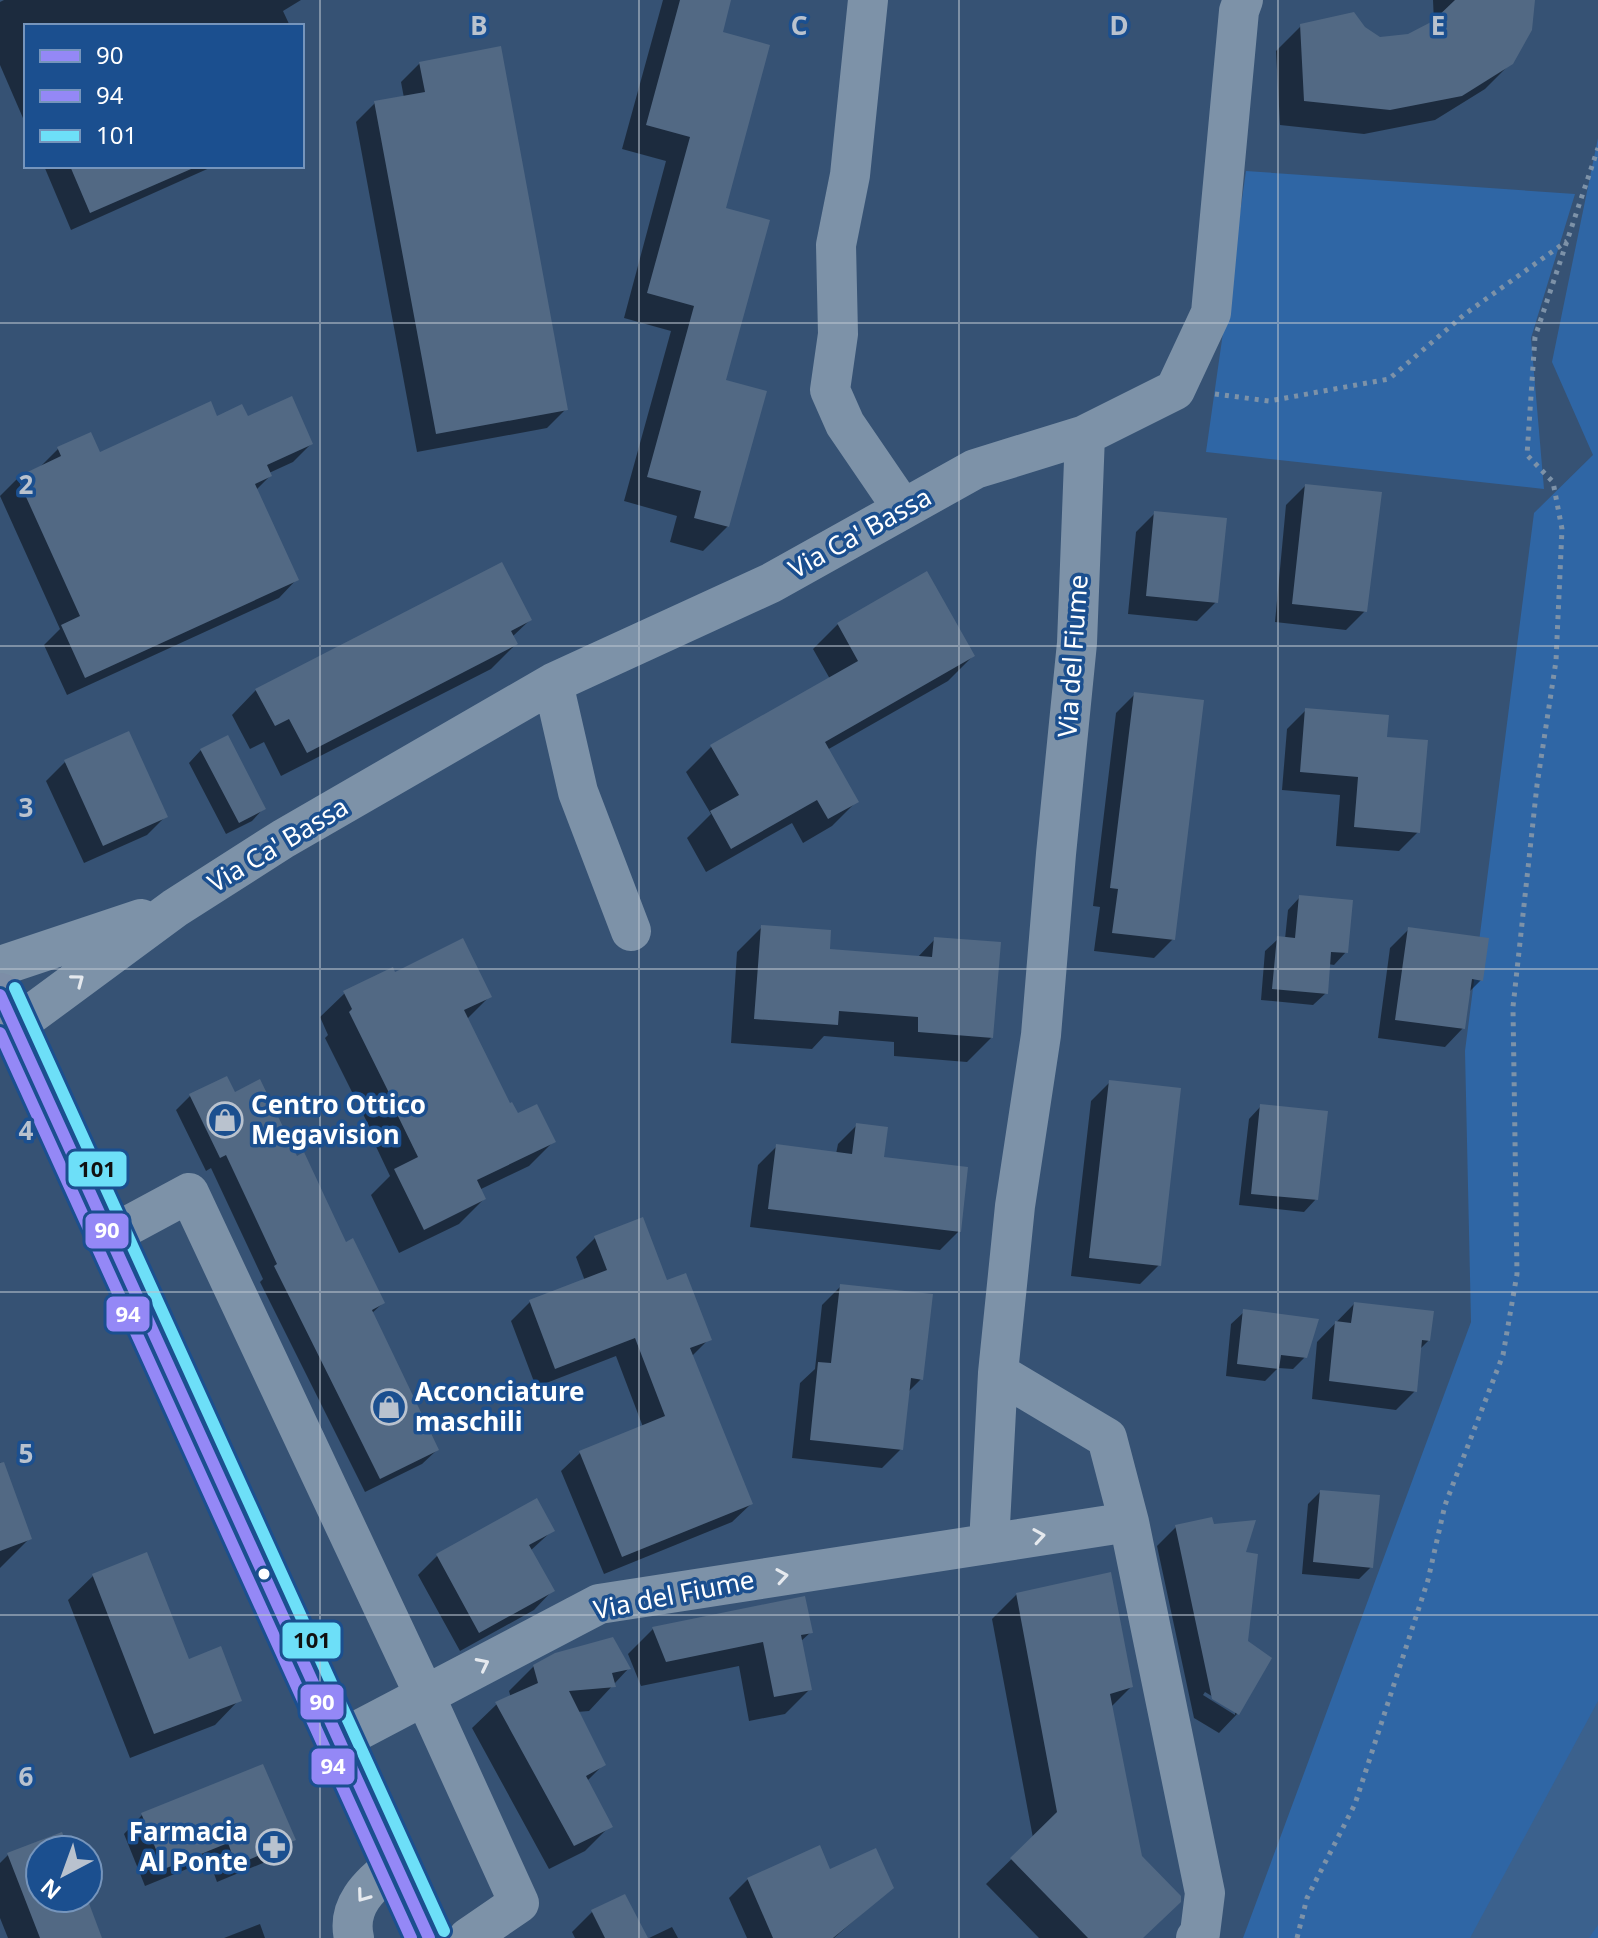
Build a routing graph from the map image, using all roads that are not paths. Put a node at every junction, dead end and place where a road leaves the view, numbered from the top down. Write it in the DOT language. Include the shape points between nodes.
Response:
graph roads {
  1 [pos="868,0"];
  2 [pos="1243,0"];
  3 [pos="1085,435"];
  4 [pos="903,509"];
  5 [pos="553,683"];
  6 [pos="175,908"];
  7 [pos="631,931"];
  8 [pos="0,966"];
  9 [pos="8,1011"];
  10 [pos="111,1235"];
  11 [pos="998,1373"];
  12 [pos="1129,1522"];
  13 [pos="989,1544"];
  14 [pos="424,1694"];
  15 [pos="340,1740"];
  16 [pos="395,1864"];
  17 [pos="437,1937"];
  18 [pos="354,1938"];
  19 [pos="1196,1938"];
  1 -- 4 [label="street" via="850,175 836,245 838,334 830,390 845,424"];
  2 -- 3 [label="street" via="1211,313 1175,390"];
  3 -- 4 [label="street, Via Ca' Bassa" via="975,469"];
  3 -- 11 [label="street, Via del Fiume" via="1077,643 1041,1035 1015,1206"];
  4 -- 5 [label="street, Via Ca' Bassa" via="771,583"];
  5 -- 6 [label="street, Via Ca' Bassa" via="283,839"];
  5 -- 7 [label="street" via="578,792"];
  6 -- 8 [label="street"];
  9 -- 6 [label="street, Via Ca' Bassa, one-way"];
  9 -- 10 [label="main road"];
  10 -- 14 [label="street" via="189,1193"];
  10 -- 15 [label="main road"];
  11 -- 12 [label="street" via="1107,1438"];
  11 -- 13 [label="street, Via del Fiume"];
  13 -- 12 [label="street, Via del Fiume, one-way"];
  12 -- 19 [label="street" via="1205,1893"];
  14 -- 13 [label="street, Via del Fiume, one-way" via="599,1604"];
  14 -- 15 [label="street, Via del Fiume"];
  14 -- 17 [label="street" via="519,1903"];
  15 -- 16 [label="main road"];
  16 -- 17 [label="main road"];
  16 -- 18 [label="street, one-way" via="355,1907"];
}
